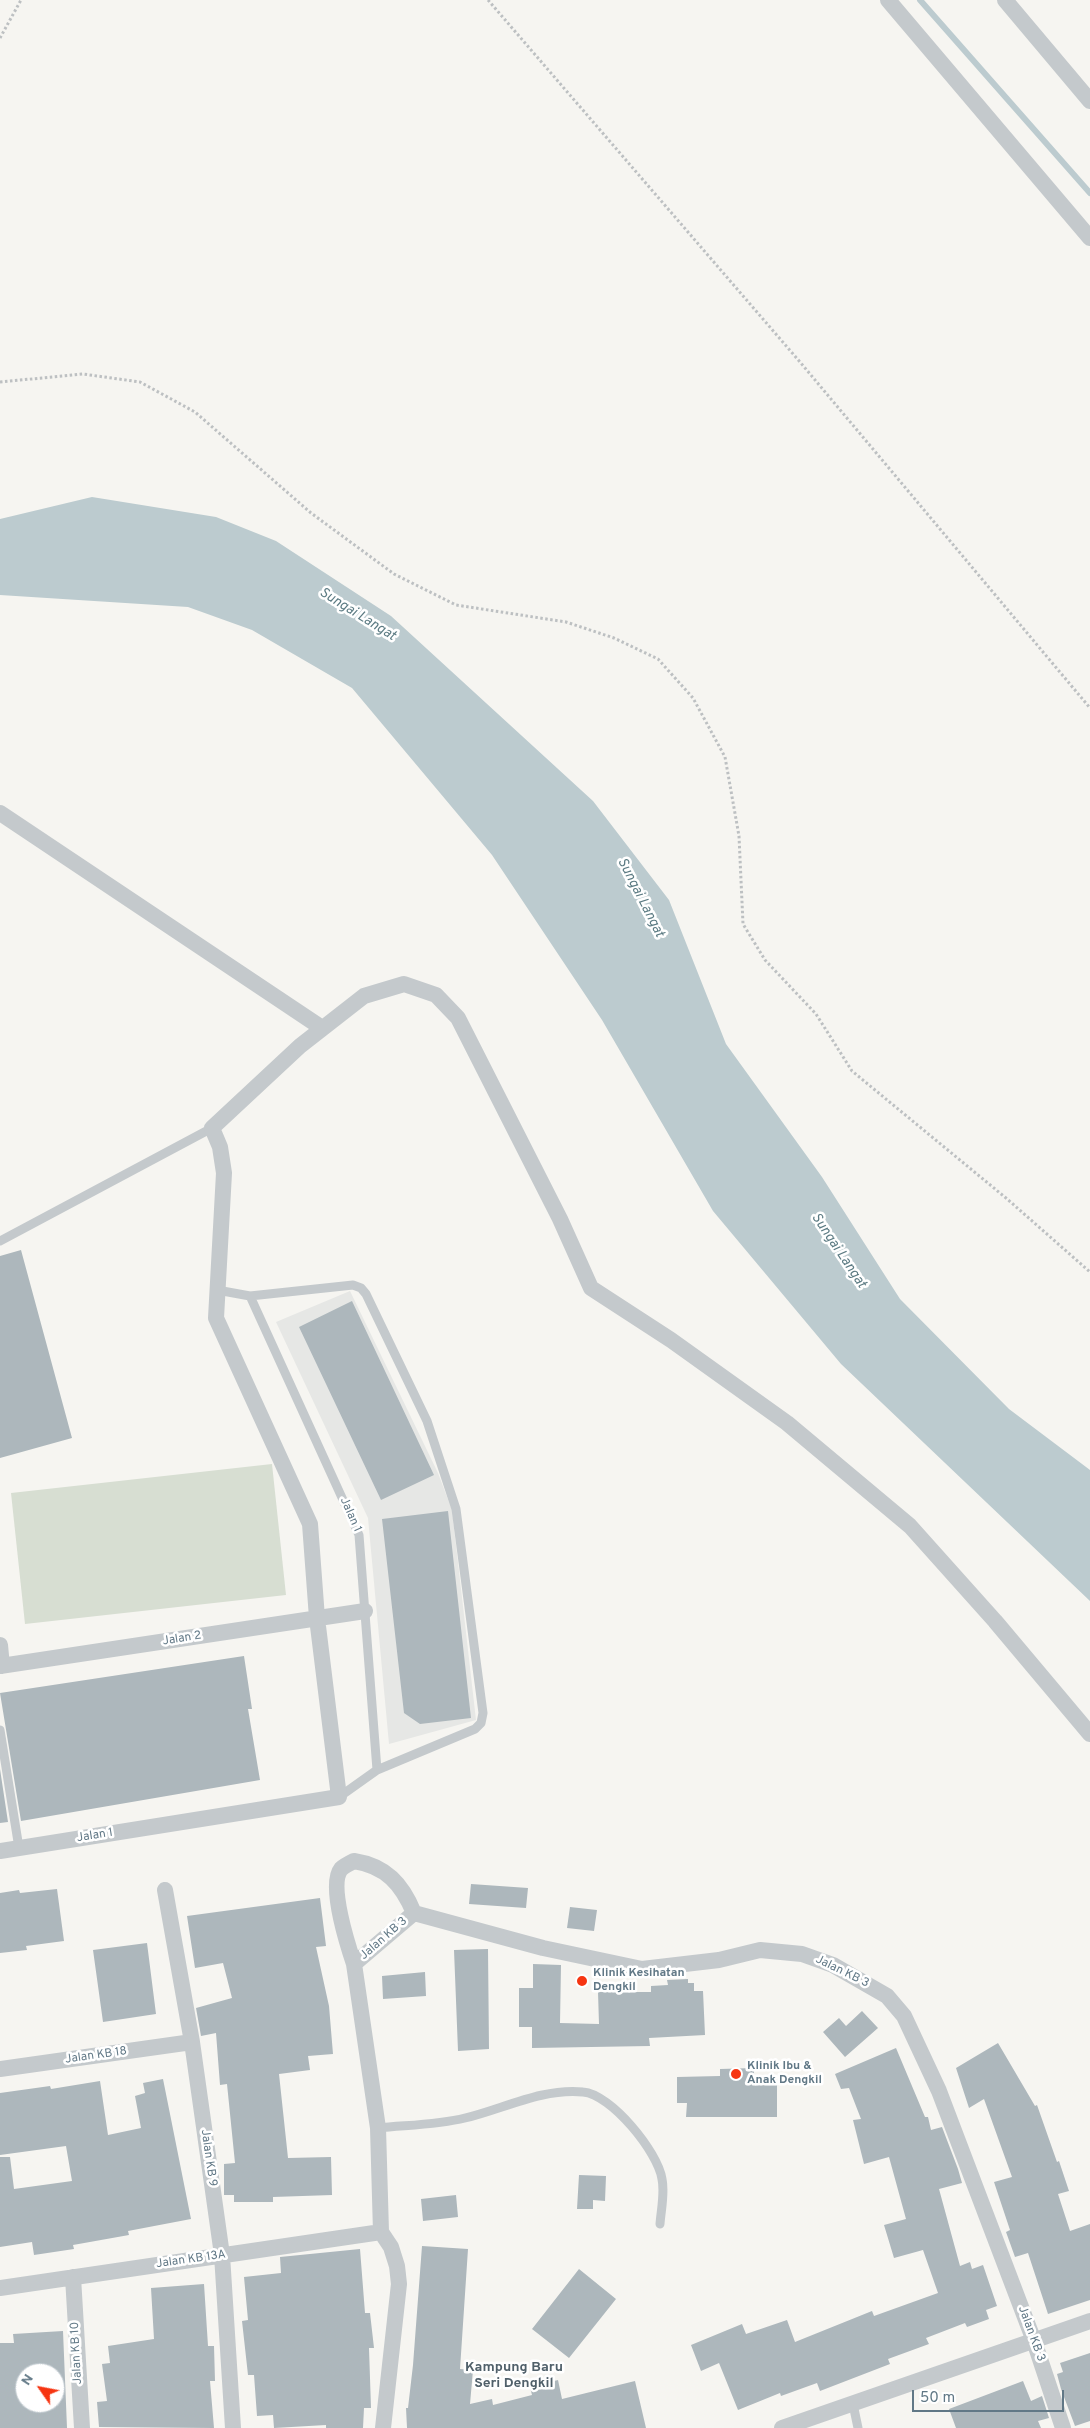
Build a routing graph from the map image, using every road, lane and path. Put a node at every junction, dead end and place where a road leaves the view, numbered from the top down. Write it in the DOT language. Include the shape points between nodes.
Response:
graph roads {
  1 [pos="21,0"];
  2 [pos="488,0"];
  3 [pos="888,0"];
  4 [pos="1005,0"];
  5 [pos="0,38"];
  6 [pos="1090,101"];
  7 [pos="1090,238"];
  8 [pos="0,382"];
  9 [pos="1090,708"];
  10 [pos="0,814"];
  11 [pos="322,1028"];
  12 [pos="212,1128"];
  13 [pos="0,1241"];
  14 [pos="1090,1272"];
  15 [pos="217,1290"];
  16 [pos="250,1296"];
  17 [pos="365,1611"];
  18 [pos="317,1618"];
  19 [pos="0,1645"];
  20 [pos="1,1666"];
  21 [pos="0,1730"];
  22 [pos="1090,1734"];
  23 [pos="377,1770"];
  24 [pos="339,1797"];
  25 [pos="19,1848"];
  26 [pos="0,1851"];
  27 [pos="165,1890"];
  28 [pos="414,1913"];
  29 [pos="354,1964"];
  30 [pos="192,2042"];
  31 [pos="0,2069"];
  32 [pos="378,2128"];
  33 [pos="660,2224"];
  34 [pos="381,2232"];
  35 [pos="222,2255"];
  36 [pos="73,2278"];
  37 [pos="0,2288"];
  38 [pos="1090,2321"];
  39 [pos="1034,2341"];
  40 [pos="853,2404"];
  41 [pos="82,2428"];
  42 [pos="233,2428"];
  43 [pos="383,2428"];
  44 [pos="782,2428"];
  45 [pos="858,2428"];
  46 [pos="1063,2428"];
  1 -- 5 [label="path"];
  2 -- 9 [label="path" via="787,347"];
  3 -- 7 [label="street"];
  4 -- 6 [label="street"];
  8 -- 14 [label="path" via="82,374 140,382 196,412 311,513 394,574 456,606 566,622 614,638 658,659 693,698 725,757 739,836 743,924 765,960 816,1014 852,1071"];
  10 -- 11 [label="street"];
  11 -- 12 [label="street"];
  11 -- 22 [label="street" via="364,996 404,984 436,995 458,1018 556,1210 590,1288 671,1340 787,1423 910,1526 996,1621"];
  12 -- 13 [label="lane"];
  12 -- 15 [label="street" via="220,1147 224,1173"];
  15 -- 16 [label="lane"];
  15 -- 18 [label="street" via="216,1318 310,1524"];
  16 -- 17 [label="lane, Jalan 1" via="359,1535"];
  16 -- 23 [label="lane" via="353,1285 361,1288 428,1421 456,1509 483,1713 480,1723 475,1729"];
  17 -- 18 [label="street, Jalan 2"];
  17 -- 23 [label="lane, Jalan 1"];
  18 -- 20 [label="street, Jalan 2"];
  18 -- 24 [label="street"];
  19 -- 20 [label="street"];
  21 -- 25 [label="lane"];
  23 -- 24 [label="lane, Jalan 1"];
  24 -- 25 [label="street, Jalan 1"];
  25 -- 26 [label="street, Jalan 1"];
  27 -- 30 [label="street, Jalan KB 9"];
  28 -- 29 [label="street, Jalan KB 3"];
  28 -- 29 [label="street" via="405,1891 388,1875 369,1864 354,1861 341,1868 337,1884 340,1915"];
  28 -- 39 [label="street, Jalan KB 3" via="543,1948 642,1969 719,1960 760,1950 802,1954 833,1965 887,1996 904,2016 940,2091"];
  29 -- 32 [label="street"];
  30 -- 31 [label="street, Jalan KB 18"];
  30 -- 35 [label="street, Jalan KB 9"];
  32 -- 33 [label="lane" via="463,2119 547,2094 584,2092 603,2100 623,2116 646,2145 662,2178"];
  32 -- 34 [label="street"];
  34 -- 35 [label="street, Jalan KB 13A"];
  34 -- 43 [label="street" via="391,2248 399,2284"];
  35 -- 36 [label="street, Jalan KB 13A"];
  35 -- 42 [label="street, Jalan KB 9"];
  36 -- 37 [label="street, Jalan KB 13A"];
  36 -- 41 [label="street, Jalan KB 10"];
  38 -- 39 [label="street"];
  39 -- 40 [label="street"];
  39 -- 46 [label="street, Jalan KB 3"];
  40 -- 44 [label="street"];
  40 -- 45 [label="lane"];
}
